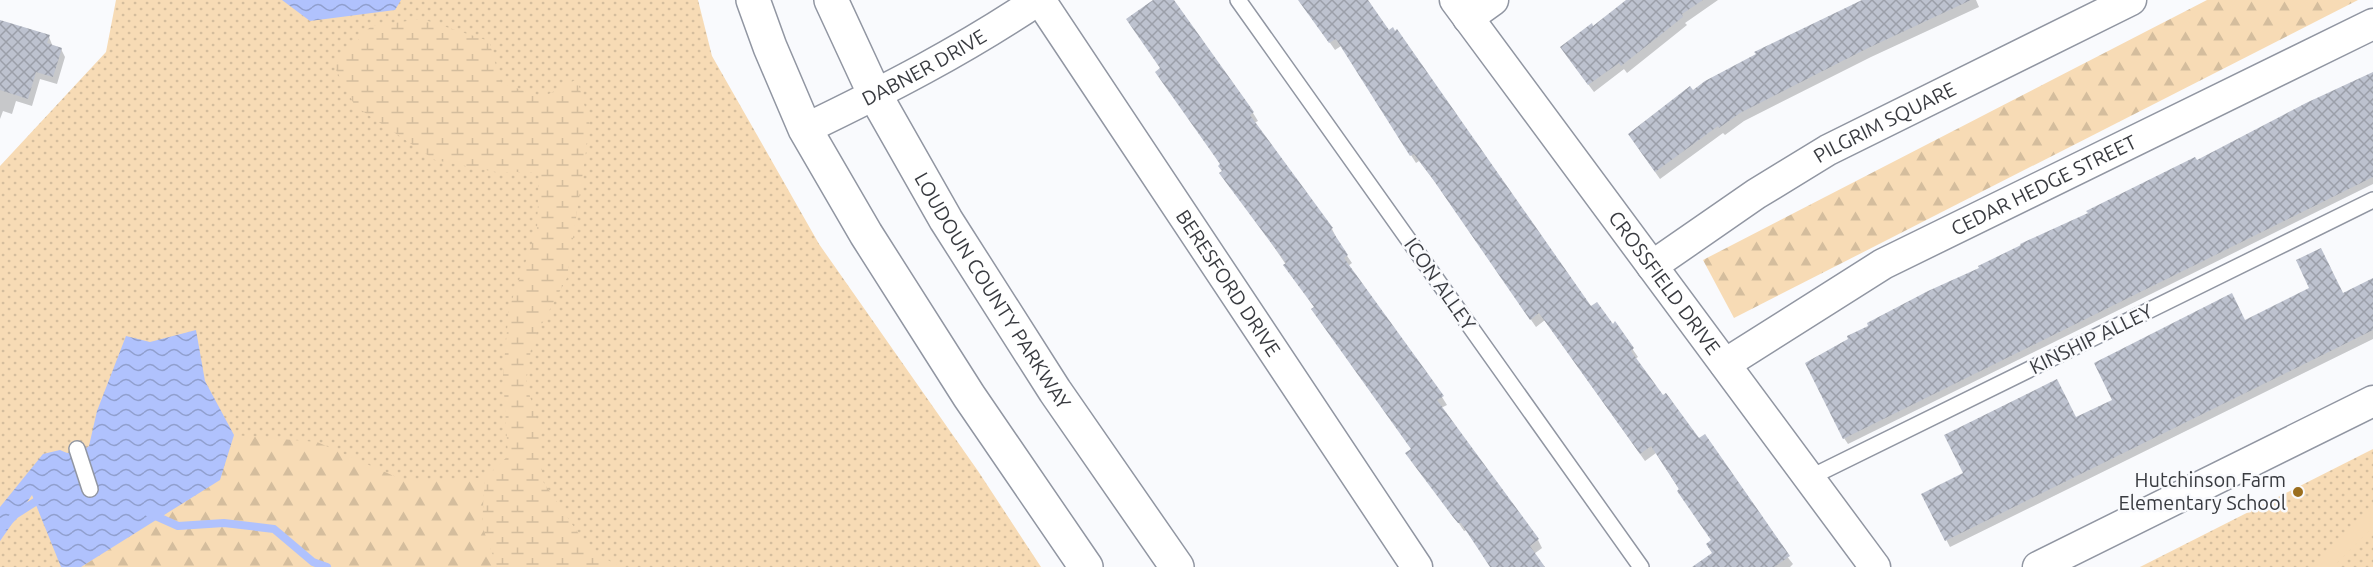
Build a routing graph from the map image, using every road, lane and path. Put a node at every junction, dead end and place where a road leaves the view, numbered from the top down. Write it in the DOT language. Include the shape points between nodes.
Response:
graph roads {
  1 [pos="753,0"];
  2 [pos="831,0"];
  3 [pos="1039,0"];
  4 [pos="1238,0"];
  5 [pos="1493,0"];
  6 [pos="2131,0"];
  7 [pos="1461,9"];
  8 [pos="2373,24"];
  9 [pos="875,95"];
  10 [pos="805,129"];
  11 [pos="2373,200"];
  12 [pos="1652,266"];
  13 [pos="1725,364"];
  14 [pos="2373,401"];
  15 [pos="77,449"];
  16 [pos="1809,478"];
  17 [pos="90,489"];
  18 [pos="1086,567"];
  19 [pos="1177,567"];
  20 [pos="1417,567"];
  21 [pos="1641,567"];
  22 [pos="1875,567"];
  23 [pos="2038,567"];
  1 -- 10 [label="main road"];
  2 -- 9 [label="main road, LOUDOUN COUNTY PARKWAY"];
  3 -- 9 [label="street, DABNER DRIVE" via="957,51"];
  3 -- 20 [label="street, BERESFORD DRIVE"];
  4 -- 21 [label="lane, ICON ALLEY"];
  5 -- 7 [label="street"];
  6 -- 12 [label="street, PILGRIM SQUARE" via="1828,150"];
  7 -- 12 [label="street, CROSSFIELD DRIVE"];
  8 -- 13 [label="street, CEDAR HEDGE STREET" via="1883,264"];
  9 -- 10 [label="street, DABNER DRIVE"];
  9 -- 19 [label="main road, LOUDOUN COUNTY PARKWAY" via="984,281"];
  10 -- 18 [label="main road" via="969,396"];
  11 -- 16 [label="lane, KINSHIP ALLEY"];
  12 -- 13 [label="street, CROSSFIELD DRIVE"];
  13 -- 16 [label="street, CROSSFIELD DRIVE"];
  14 -- 23 [label="street"];
  15 -- 17 [label="lane"];
  16 -- 22 [label="street, CROSSFIELD DRIVE"];
}
